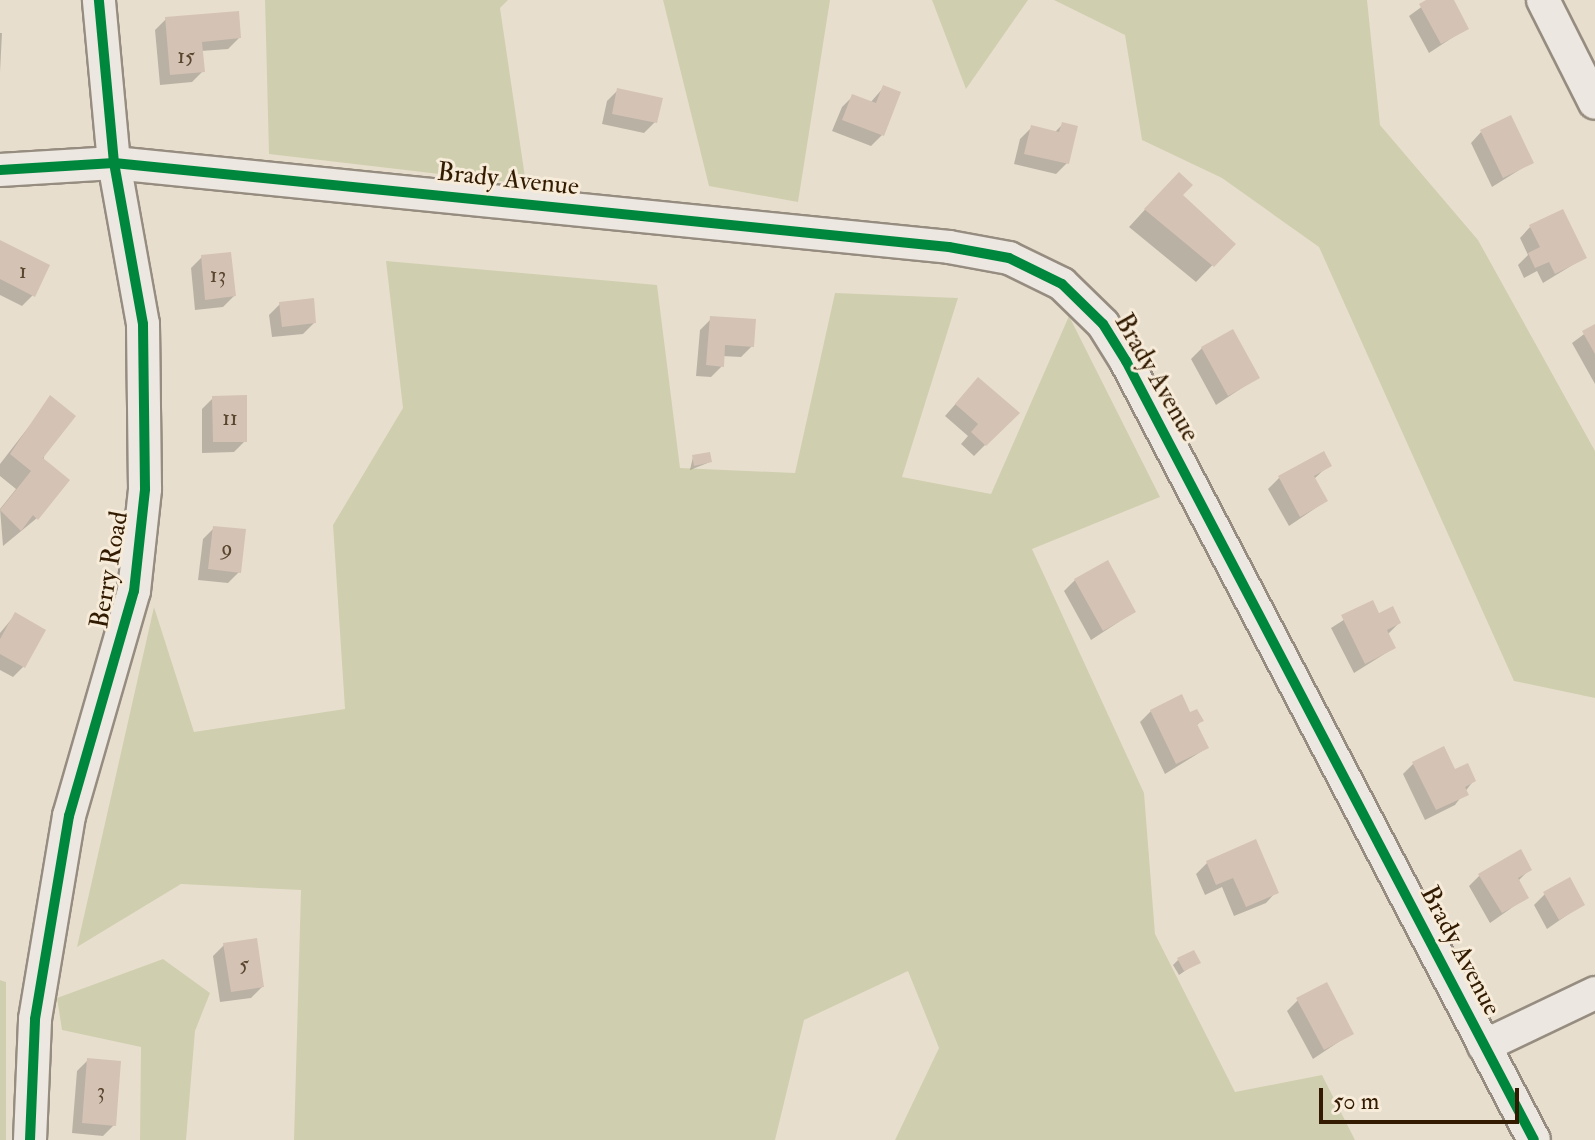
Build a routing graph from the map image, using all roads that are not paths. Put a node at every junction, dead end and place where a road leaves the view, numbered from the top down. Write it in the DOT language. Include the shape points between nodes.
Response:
graph roads {
  1 [pos="99,0"];
  2 [pos="1543,0"];
  3 [pos="1595,103"];
  4 [pos="114,163"];
  5 [pos="0,170"];
  6 [pos="1595,993"];
  7 [pos="1484,1046"];
  8 [pos="30,1140"];
  9 [pos="1534,1140"];
  1 -- 4 [label="street, Berry Road"];
  2 -- 3 [label="street"];
  4 -- 5 [label="street, Brady Avenue"];
  4 -- 7 [label="street, Brady Avenue" via="949,247 1009,258 1062,284 1103,324 1126,361"];
  4 -- 8 [label="street, Berry Road" via="143,324 145,489 134,591 69,816 35,1019"];
  6 -- 7 [label="street"];
  7 -- 9 [label="street, Brady Avenue"];
}
